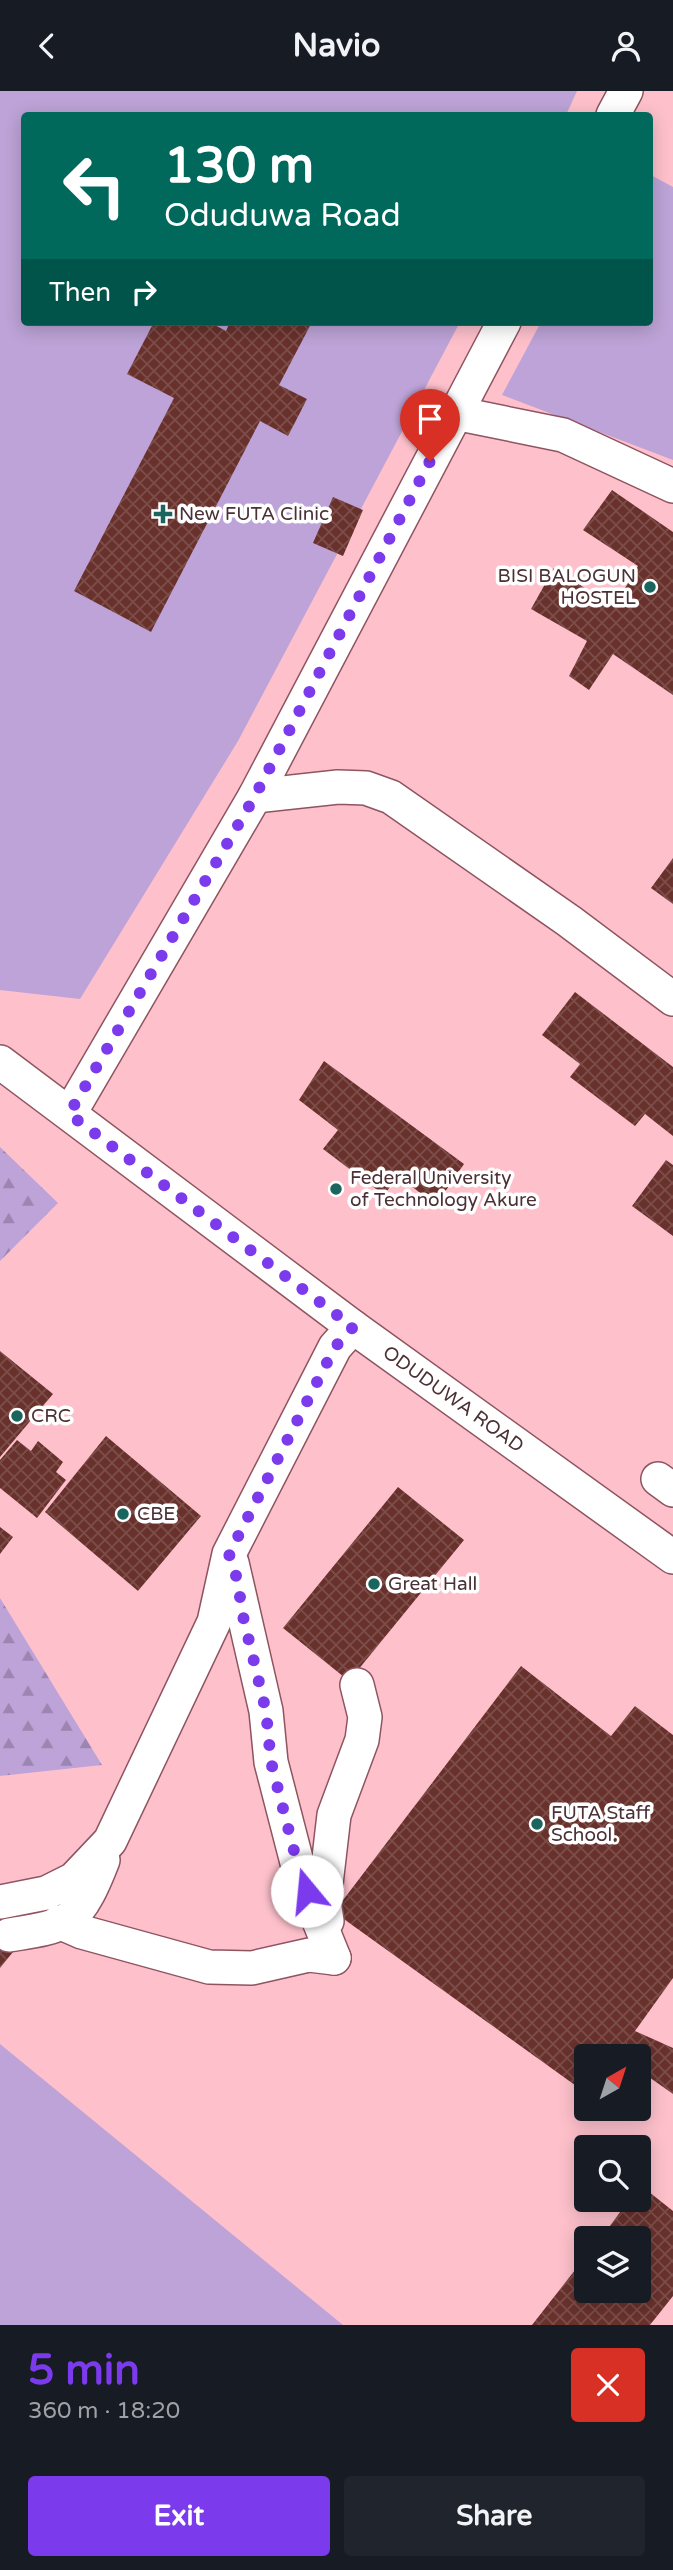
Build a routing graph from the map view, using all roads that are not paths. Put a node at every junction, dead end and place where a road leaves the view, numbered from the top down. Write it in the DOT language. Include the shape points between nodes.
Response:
graph roads {
  1 [pos="626,91"];
  2 [pos="615,112"];
  3 [pos="501,326"];
  4 [pos="455,413"];
  5 [pos="673,486"];
  6 [pos="255,796"];
  7 [pos="673,999"];
  8 [pos="0,1062"];
  9 [pos="69,1114"];
  10 [pos="353,1327"];
  11 [pos="229,1554"];
  12 [pos="673,1557"];
  13 [pos="357,1685"];
  14 [pos="110,1841"];
  15 [pos="0,1902"];
  16 [pos="59,1922"];
  17 [pos="9,1935"];
  18 [pos="334,1958"];
  1 -- 2 [label="street"];
  3 -- 4 [label="street"];
  4 -- 5 [label="street" via="563,435"];
  4 -- 6 [label="street"];
  6 -- 7 [label="street" via="347,787 391,797"];
  6 -- 9 [label="street"];
  8 -- 9 [label="street, ODUDUWA ROAD"];
  9 -- 10 [label="street, ODUDUWA ROAD"];
  10 -- 11 [label="street" via="335,1347"];
  10 -- 12 [label="street, ODUDUWA ROAD"];
  11 -- 14 [label="street" via="214,1622"];
  11 -- 18 [label="street" via="266,1711 271,1762 300,1874"];
  13 -- 18 [label="street" via="365,1717 362,1740 334,1815 324,1901"];
  14 -- 15 [label="street" via="74,1878 46,1893"];
  14 -- 16 [label="street" via="87,1897 68,1920"];
  16 -- 17 [label="street"];
  16 -- 18 [label="street" via="209,1967 251,1968 309,1955"];
}
